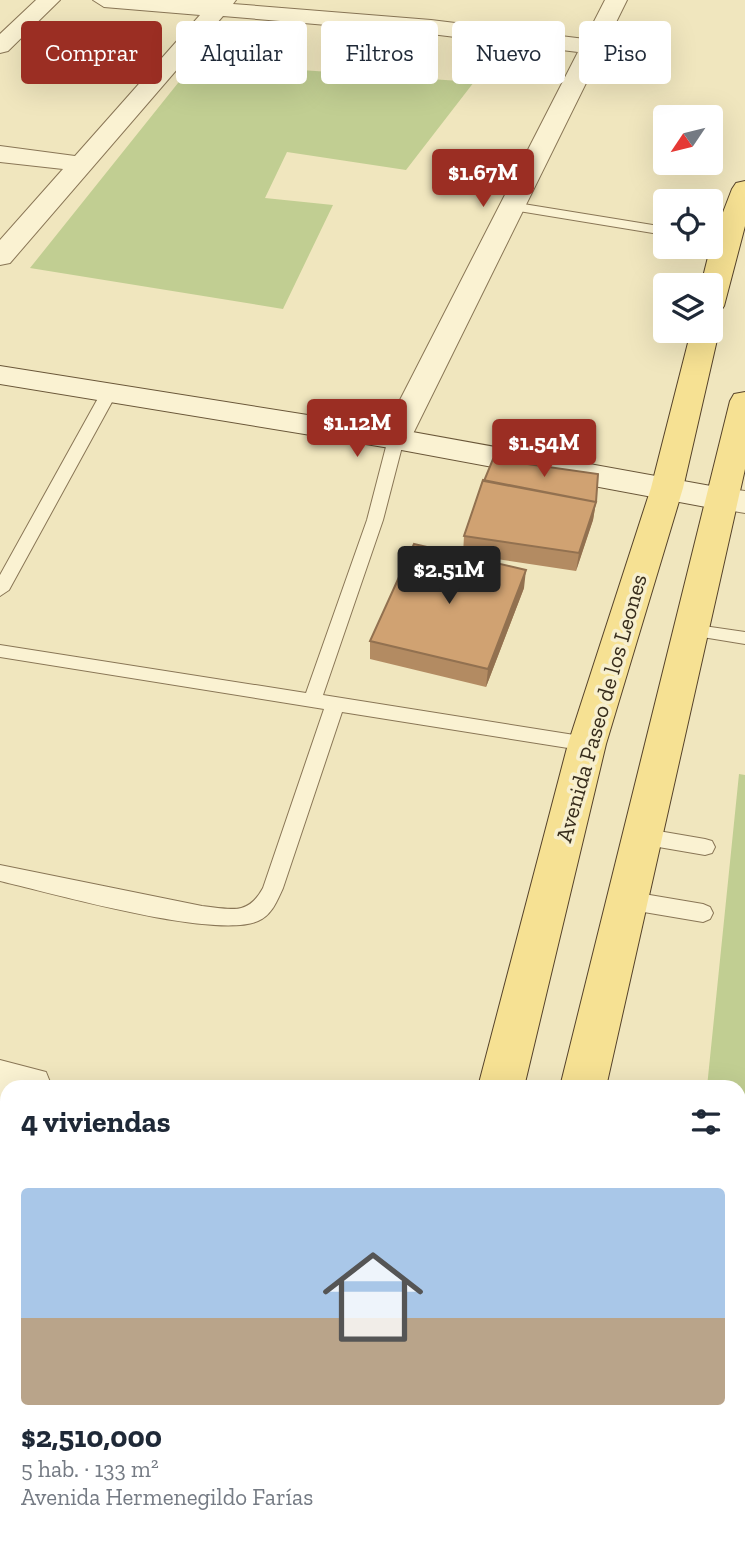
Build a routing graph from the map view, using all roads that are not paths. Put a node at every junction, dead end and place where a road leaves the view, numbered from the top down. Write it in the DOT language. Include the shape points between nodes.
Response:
graph roads {
  1 [pos="49,0"];
  2 [pos="104,0"];
  3 [pos="401,0"];
  4 [pos="616,0"];
  5 [pos="221,4"];
  6 [pos="368,21"];
  7 [pos="386,21"];
  8 [pos="606,21"];
  9 [pos="438,29"];
  10 [pos="579,45"];
  11 [pos="0,46"];
  12 [pos="579,76"];
  13 [pos="0,154"];
  14 [pos="80,164"];
  15 [pos="745,189"];
  16 [pos="511,206"];
  17 [pos="653,229"];
  18 [pos="723,231"];
  19 [pos="0,257"];
  20 [pos="702,343"];
  21 [pos="0,375"];
  22 [pos="110,391"];
  23 [pos="745,401"];
  24 [pos="396,439"];
  25 [pos="667,488"];
  26 [pos="733,500"];
  27 [pos="0,590"];
  28 [pos="690,630"];
  29 [pos="745,638"];
  30 [pos="0,651"];
  31 [pos="313,699"];
  32 [pos="336,702"];
  33 [pos="587,744"];
  34 [pos="641,836"];
  35 [pos="705,847"];
  36 [pos="0,873"];
  37 [pos="626,900"];
  38 [pos="703,913"];
  39 [pos="502,1080"];
  40 [pos="585,1080"];
  1 -- 11 [label="street"];
  2 -- 5 [label="street"];
  3 -- 7 [label="street"];
  4 -- 8 [label="street"];
  5 -- 6 [label="street"];
  5 -- 14 [label="street"];
  9 -- 10 [label="street"];
  12 -- 16 [label="street"];
  13 -- 14 [label="street"];
  14 -- 19 [label="street"];
  15 -- 18 [label="main road"];
  16 -- 17 [label="lane"];
  16 -- 24 [label="street"];
  20 -- 25 [label="main road, Avenida Paseo de los Leones"];
  21 -- 22 [label="street"];
  22 -- 24 [label="street"];
  22 -- 27 [label="lane"];
  23 -- 26 [label="main road"];
  24 -- 25 [label="street"];
  24 -- 31 [label="lane" via="375,520"];
  25 -- 26 [label="street"];
  25 -- 33 [label="main road, Avenida Paseo de los Leones"];
  26 -- 28 [label="main road"];
  28 -- 29 [label="lane"];
  28 -- 34 [label="main road"];
  30 -- 31 [label="lane"];
  31 -- 32 [label="lane"];
  32 -- 33 [label="lane"];
  32 -- 36 [label="lane" via="273,888 264,906 249,916 192,913"];
  33 -- 39 [label="main road, Avenida Paseo de los Leones"];
  34 -- 35 [label="lane"];
  34 -- 37 [label="main road"];
  37 -- 38 [label="lane"];
  37 -- 40 [label="main road"];
}
